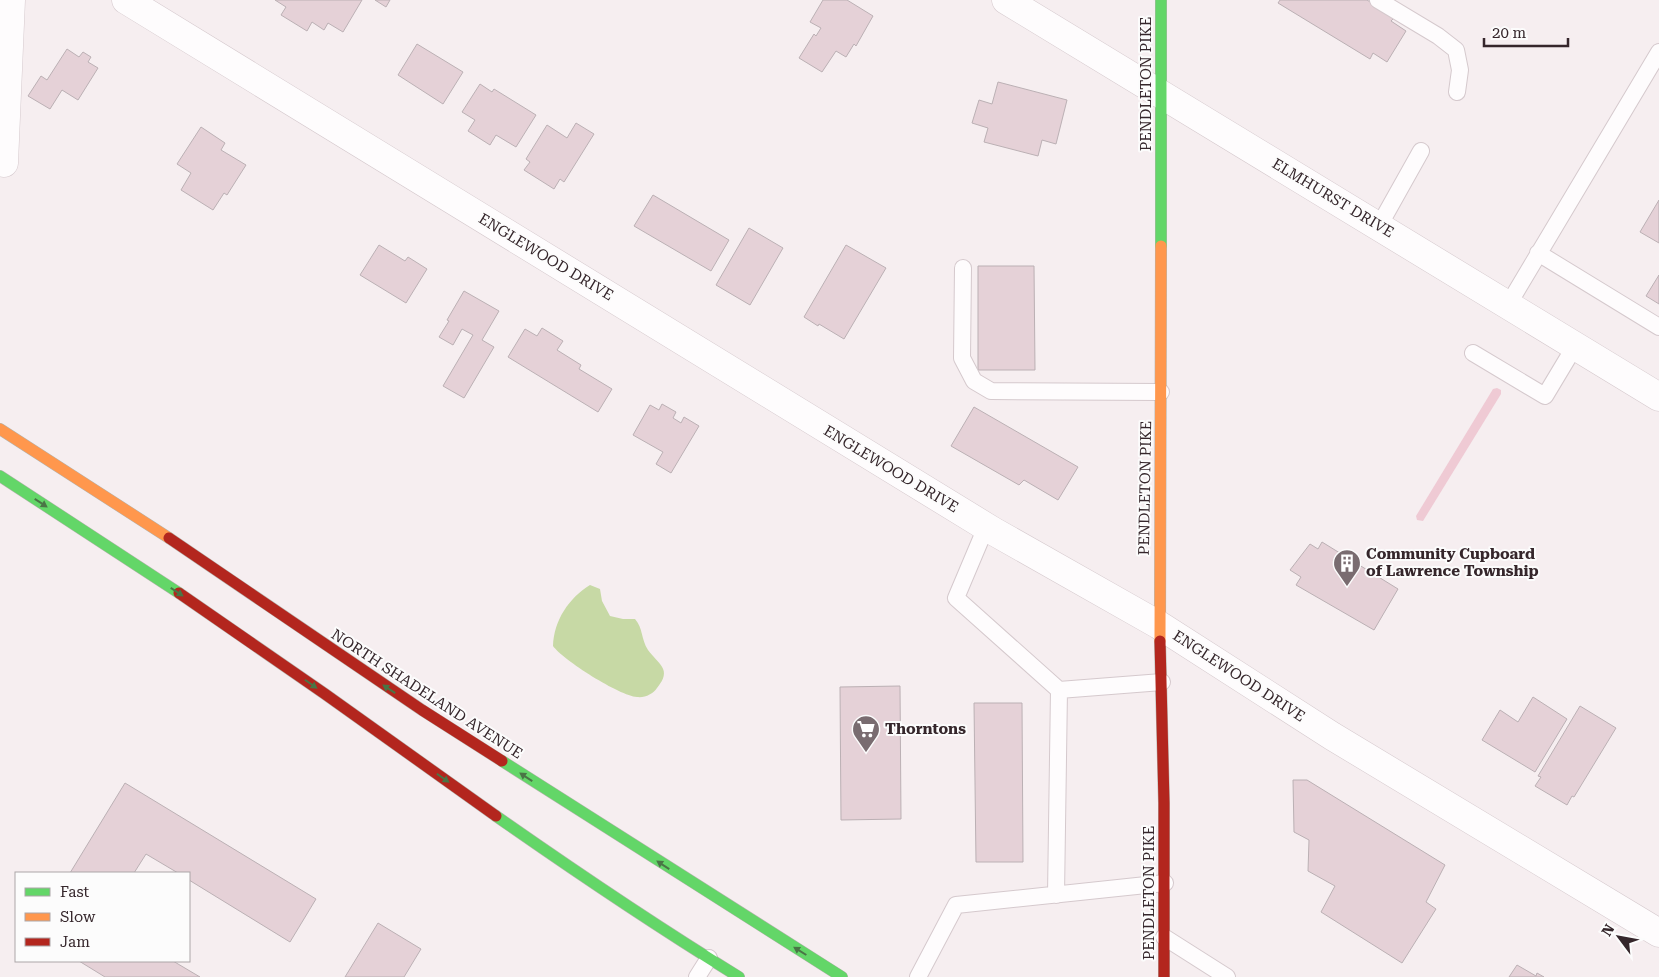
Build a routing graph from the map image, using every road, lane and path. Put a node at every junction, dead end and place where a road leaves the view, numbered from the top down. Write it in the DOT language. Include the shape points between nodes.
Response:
graph roads {
  1 [pos="11,0"];
  2 [pos="126,0"];
  3 [pos="1006,0"];
  4 [pos="1161,0"];
  5 [pos="1378,0"];
  6 [pos="1659,52"];
  7 [pos="1457,92"];
  8 [pos="1160,94"];
  9 [pos="1421,151"];
  10 [pos="4,163"];
  11 [pos="1379,226"];
  12 [pos="1538,253"];
  13 [pos="963,268"];
  14 [pos="1508,304"];
  15 [pos="1659,327"];
  16 [pos="1575,346"];
  17 [pos="1473,353"];
  18 [pos="1161,392"];
  19 [pos="1659,397"];
  20 [pos="0,429"];
  21 [pos="0,476"];
  22 [pos="986,527"];
  23 [pos="1159,625"];
  24 [pos="1162,682"];
  25 [pos="1059,690"];
  26 [pos="1165,883"];
  27 [pos="1056,895"];
  28 [pos="1659,933"];
  29 [pos="1164,937"];
  30 [pos="709,958"];
  31 [pos="697,977"];
  32 [pos="739,977"];
  33 [pos="842,977"];
  34 [pos="918,977"];
  35 [pos="1164,977"];
  36 [pos="1227,977"];
  1 -- 10 [label="street"];
  2 -- 22 [label="street, ENGLEWOOD DRIVE"];
  3 -- 8 [label="street, ELMHURST DRIVE"];
  4 -- 8 [label="main road, PENDLETON PIKE"];
  5 -- 7 [label="lane" via="1456,50 1460,70"];
  6 -- 12 [label="lane"];
  8 -- 11 [label="street, ELMHURST DRIVE"];
  8 -- 18 [label="main road, PENDLETON PIKE"];
  9 -- 11 [label="lane"];
  11 -- 14 [label="street, ELMHURST DRIVE"];
  12 -- 14 [label="lane"];
  12 -- 15 [label="lane"];
  13 -- 18 [label="lane" via="962,358 974,381 991,391"];
  14 -- 16 [label="street, ELMHURST DRIVE"];
  16 -- 17 [label="lane" via="1544,396"];
  16 -- 19 [label="street, ELMHURST DRIVE"];
  18 -- 23 [label="main road, PENDLETON PIKE"];
  33 -- 20 [label="main road, NORTH SHADELAND AVENUE, one-way" via="422,710 176,543"];
  21 -- 30 [label="main road, one-way" via="188,599 578,874"];
  22 -- 23 [label="street, ENGLEWOOD DRIVE"];
  22 -- 25 [label="lane" via="956,598"];
  23 -- 24 [label="main road, PENDLETON PIKE"];
  23 -- 28 [label="street, ENGLEWOOD DRIVE" via="1332,736"];
  24 -- 25 [label="lane"];
  24 -- 26 [label="main road, PENDLETON PIKE"];
  25 -- 27 [label="lane"];
  26 -- 27 [label="lane"];
  26 -- 29 [label="main road, PENDLETON PIKE"];
  27 -- 34 [label="lane" via="956,905"];
  29 -- 35 [label="main road, PENDLETON PIKE"];
  29 -- 36 [label="lane"];
  30 -- 31 [label="lane"];
  30 -- 32 [label="main road"];
}
